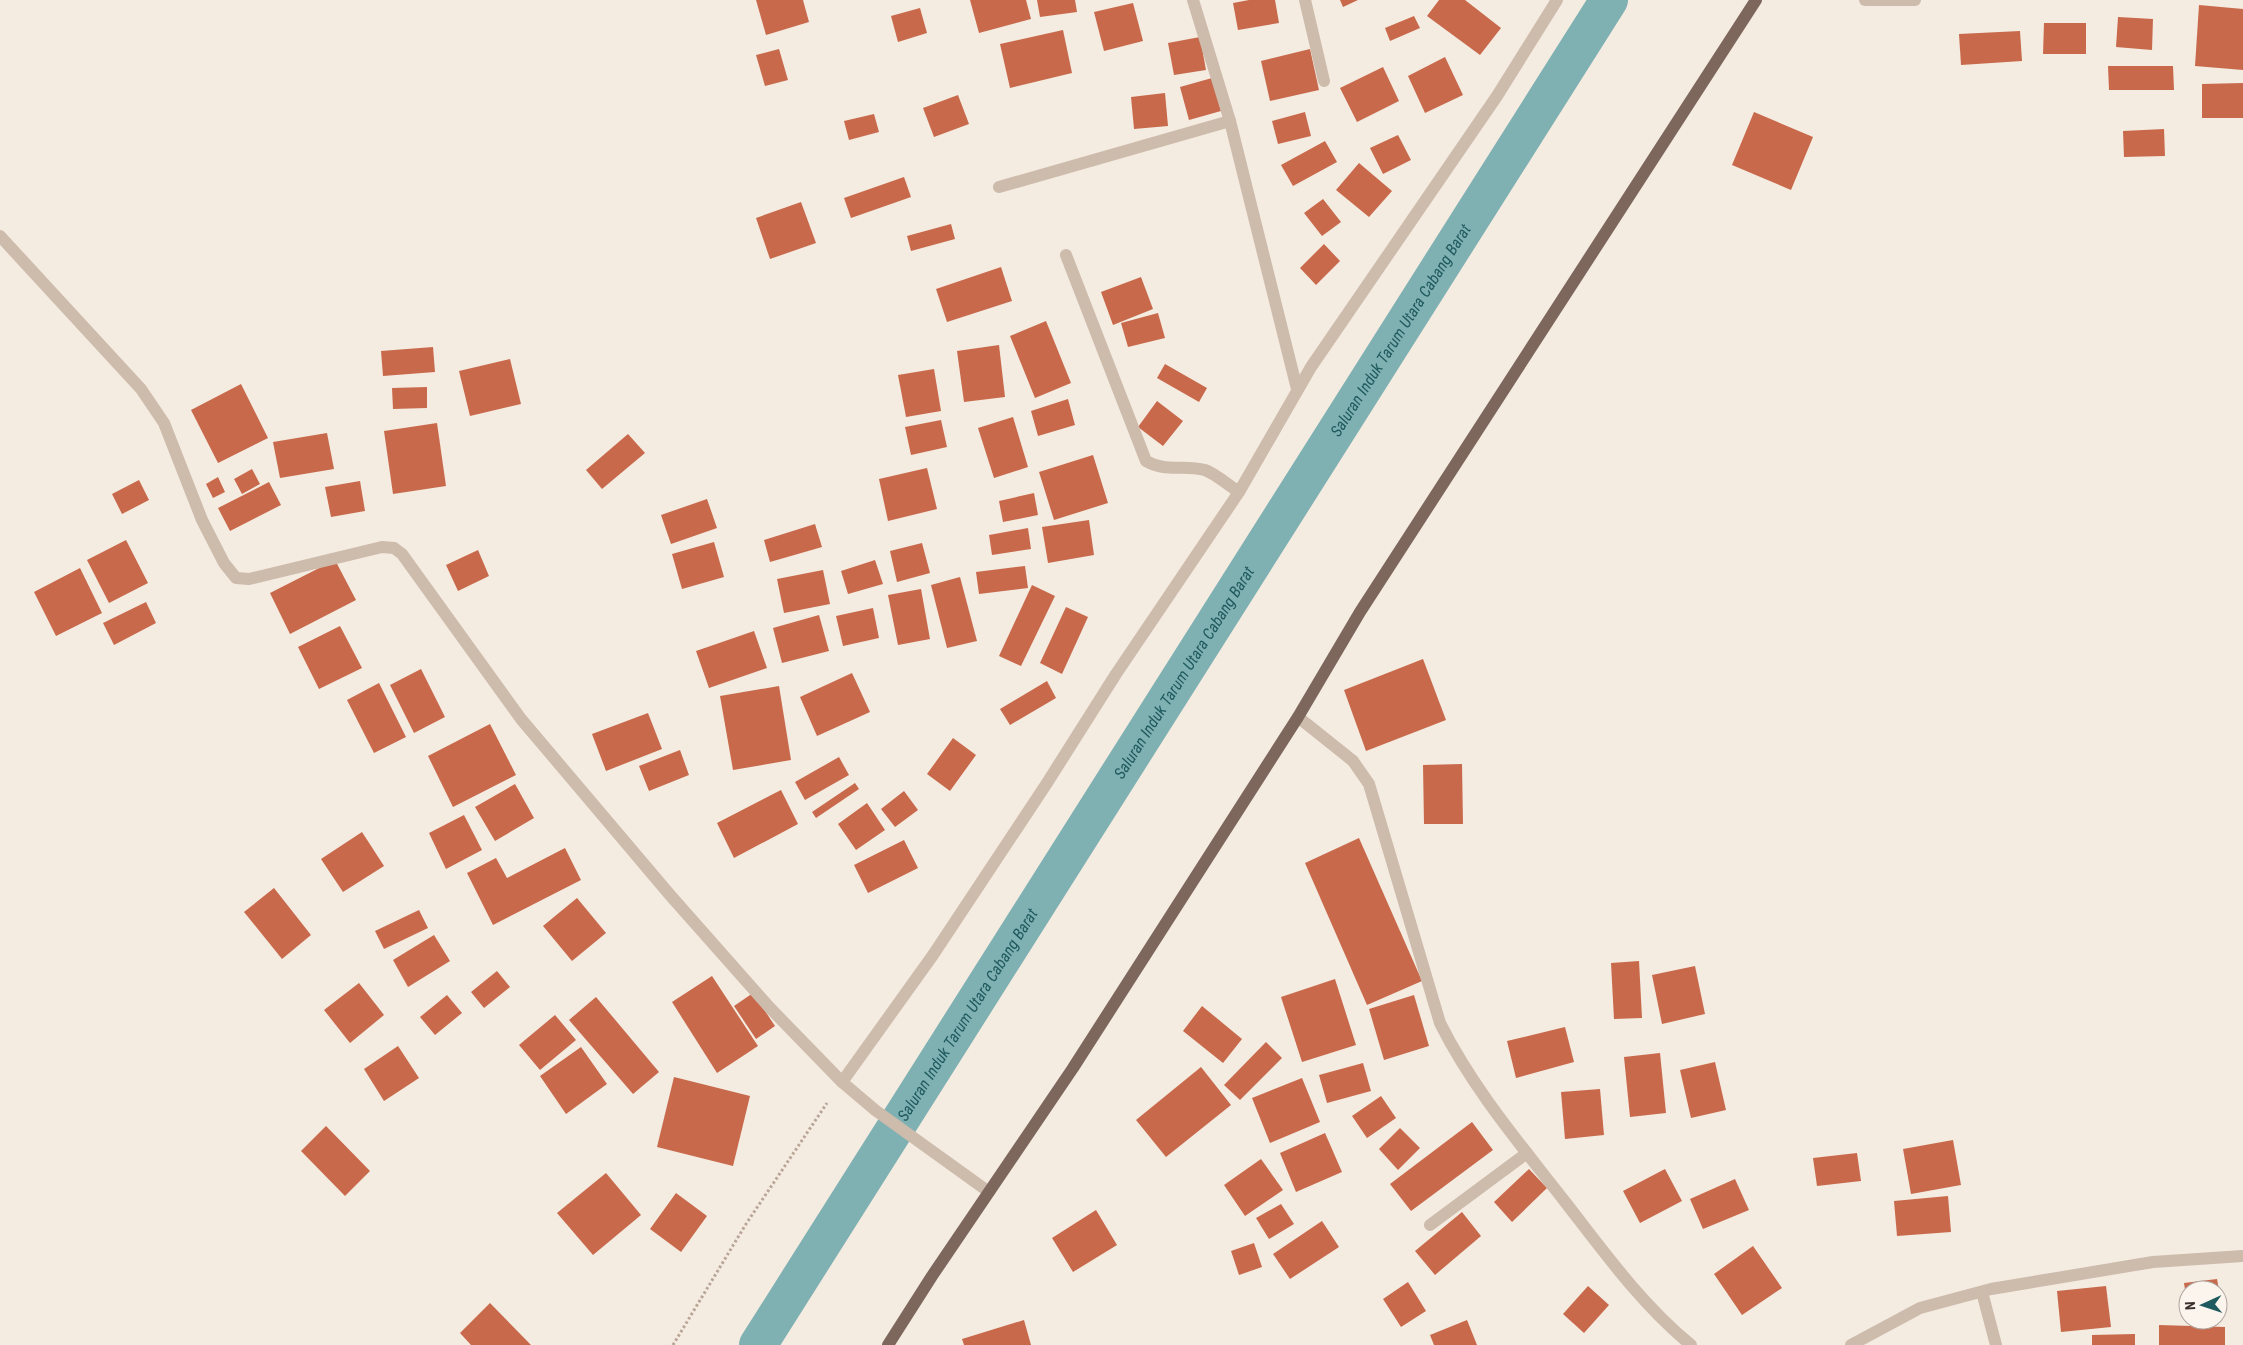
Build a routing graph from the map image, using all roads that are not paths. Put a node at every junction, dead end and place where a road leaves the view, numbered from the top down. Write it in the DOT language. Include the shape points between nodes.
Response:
graph roads {
  1 [pos="1193,0"];
  2 [pos="1305,0"];
  3 [pos="1556,0"];
  4 [pos="1756,0"];
  5 [pos="1865,0"];
  6 [pos="1915,0"];
  7 [pos="1324,81"];
  8 [pos="1230,121"];
  9 [pos="999,187"];
  10 [pos="0,236"];
  11 [pos="1066,255"];
  12 [pos="1297,389"];
  13 [pos="1239,492"];
  14 [pos="1298,717"];
  15 [pos="842,1082"];
  16 [pos="1527,1153"];
  17 [pos="990,1192"];
  18 [pos="1430,1225"];
  19 [pos="2243,1256"];
  20 [pos="1982,1292"];
  21 [pos="888,1345"];
  22 [pos="1691,1345"];
  23 [pos="1851,1345"];
  24 [pos="1996,1345"];
  1 -- 8 [label="street"];
  2 -- 7 [label="street"];
  3 -- 12 [label="street" via="1497,96"];
  4 -- 14 [label="main road" via="1360,612"];
  5 -- 6 [label="street"];
  8 -- 9 [label="street"];
  8 -- 12 [label="street"];
  10 -- 15 [label="street" via="156,410 164,422 202,520 229,571 236,578 249,579 382,547 394,548 402,554 521,719 595,808 725,959"];
  11 -- 13 [label="street" via="1146,461 1164,469 1206,471"];
  12 -- 13 [label="street"];
  13 -- 15 [label="street" via="933,955"];
  14 -- 16 [label="street" via="1353,761 1369,784 1440,1023 1458,1059"];
  14 -- 17 [label="main road"];
  15 -- 17 [label="street" via="875,1110"];
  16 -- 18 [label="street"];
  16 -- 22 [label="street" via="1625,1278"];
  17 -- 21 [label="main road"];
  19 -- 20 [label="street" via="2153,1262 2029,1281"];
  20 -- 23 [label="street" via="1920,1308"];
  20 -- 24 [label="street"];
}
